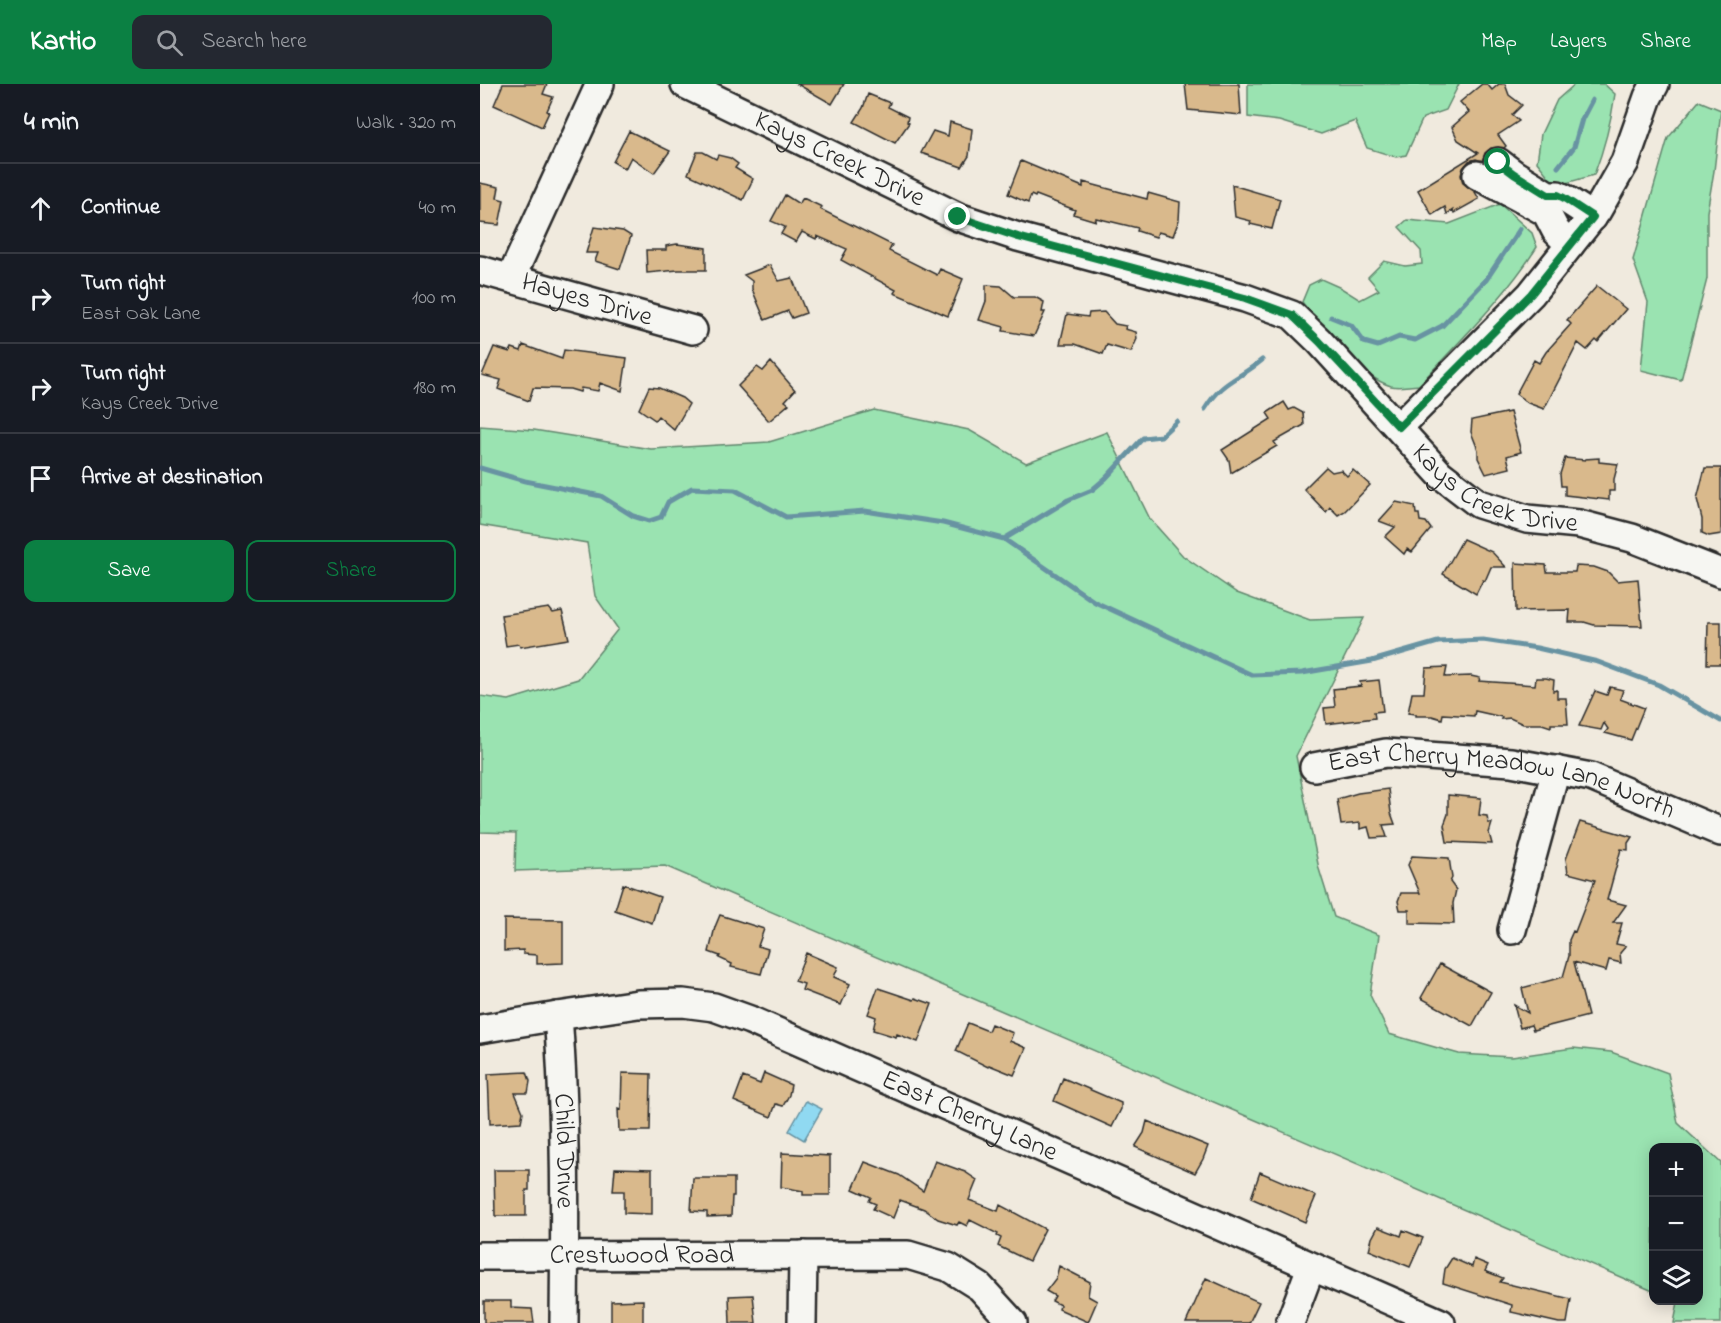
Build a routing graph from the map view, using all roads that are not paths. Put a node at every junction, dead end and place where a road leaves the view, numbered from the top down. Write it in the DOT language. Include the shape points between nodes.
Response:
graph roads {
  1 [pos="600,84"];
  2 [pos="685,84"];
  3 [pos="1655,84"];
  4 [pos="1593,217"];
  5 [pos="1570,245"];
  6 [pos="481,273"];
  7 [pos="511,278"];
  8 [pos="693,330"];
  9 [pos="1399,427"];
  10 [pos="1721,573"];
  11 [pos="1314,767"];
  12 [pos="1556,770"];
  13 [pos="1721,831"];
  14 [pos="1512,930"];
  15 [pos="558,1016"];
  16 [pos="480,1029"];
  17 [pos="480,1256"];
  18 [pos="565,1256"];
  19 [pos="803,1256"];
  20 [pos="1311,1267"];
  21 [pos="564,1323"];
  22 [pos="802,1323"];
  23 [pos="1012,1323"];
  24 [pos="1290,1323"];
  25 [pos="1441,1323"];
  1 -- 7 [label="street"];
  2 -- 9 [label="street, Kays Creek Drive" via="958,217 1245,298 1292,315"];
  3 -- 4 [label="street" via="1625,162"];
  4 -- 5 [label="street"];
  4 -- 5 [label="street" via="1514,174 1488,168 1546,212 1556,231"];
  5 -- 9 [label="street" via="1531,294"];
  6 -- 7 [label="street, Hayes Drive"];
  7 -- 8 [label="street, Hayes Drive"];
  9 -- 10 [label="street, Kays Creek Drive" via="1440,474 1479,504 1527,519 1579,524 1632,538"];
  11 -- 12 [label="street, East Cherry Meadow Lane North" via="1386,753 1511,762"];
  12 -- 13 [label="street, East Cherry Meadow Lane North" via="1591,777"];
  12 -- 14 [label="street"];
  15 -- 16 [label="street, East Cherry Lane"];
  15 -- 18 [label="street, Child Drive"];
  15 -- 20 [label="street, East Cherry Lane" via="638,1005 683,1003 714,1007"];
  17 -- 18 [label="street, Crestwood Road"];
  18 -- 19 [label="street, Crestwood Road"];
  18 -- 21 [label="street, Child Drive"];
  19 -- 22 [label="street"];
  19 -- 23 [label="street, Crestwood Road" via="908,1256 948,1267 980,1287"];
  20 -- 24 [label="street"];
  20 -- 25 [label="street, East Cherry Lane"];
}
